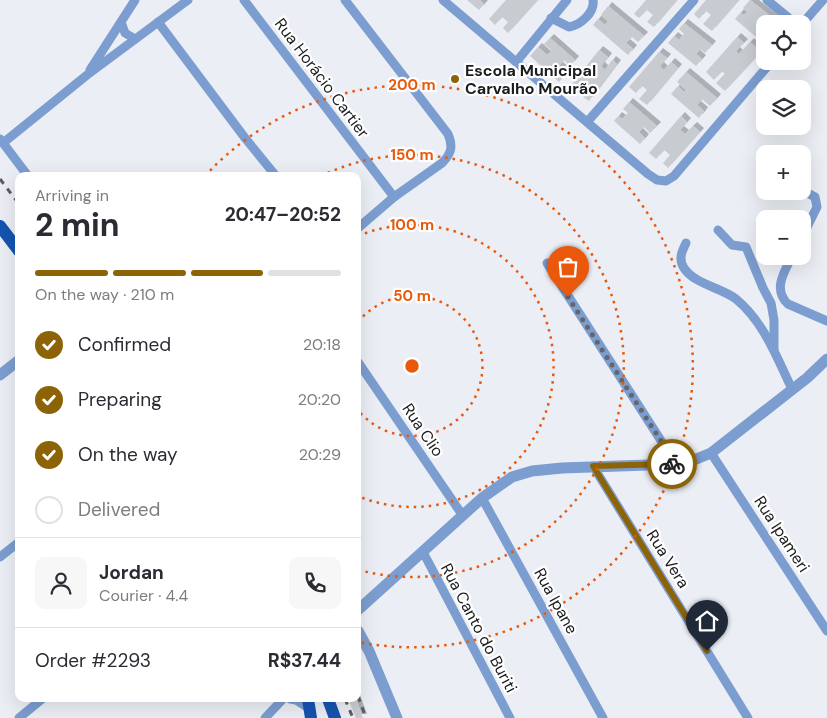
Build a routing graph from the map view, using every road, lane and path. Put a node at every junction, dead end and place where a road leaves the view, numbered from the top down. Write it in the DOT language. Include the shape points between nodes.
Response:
graph roads {
  1 [pos="135,0"];
  2 [pos="188,0"];
  3 [pos="244,0"];
  4 [pos="345,0"];
  5 [pos="443,0"];
  6 [pos="567,0"];
  7 [pos="593,0"];
  8 [pos="694,0"];
  9 [pos="767,0"];
  10 [pos="823,0"];
  11 [pos="785,15"];
  12 [pos="810,15"];
  13 [pos="551,18"];
  14 [pos="121,22"];
  15 [pos="158,22"];
  16 [pos="135,39"];
  17 [pos="517,61"];
  18 [pos="764,70"];
  19 [pos="87,74"];
  20 [pos="588,121"];
  21 [pos="1,141"];
  22 [pos="25,172"];
  23 [pos="273,172"];
  24 [pos="811,195"];
  25 [pos="394,197"];
  26 [pos="811,219"];
  27 [pos="361,225"];
  28 [pos="0,226"];
  29 [pos="718,230"];
  30 [pos="686,243"];
  31 [pos="15,245"];
  32 [pos="547,264"];
  33 [pos="788,265"];
  34 [pos="827,321"];
  35 [pos="774,353"];
  36 [pos="15,363"];
  37 [pos="826,364"];
  38 [pos="361,366"];
  39 [pos="0,376"];
  40 [pos="792,389"];
  41 [pos="711,453"];
  42 [pos="676,464"];
  43 [pos="593,466"];
  44 [pos="482,498"];
  45 [pos="463,516"];
  46 [pos="15,545"];
  47 [pos="423,552"];
  48 [pos="0,557"];
  49 [pos="361,607"];
  50 [pos="827,631"];
  51 [pos="361,636"];
  52 [pos="38,702"];
  53 [pos="280,702"];
  54 [pos="299,702"];
  55 [pos="329,702"];
  56 [pos="310,709"];
  57 [pos="19,718"];
  58 [pos="266,718"];
  59 [pos="335,718"];
  60 [pos="397,718"];
  61 [pos="510,718"];
  62 [pos="604,718"];
  63 [pos="748,718"];
  1 -- 14 [label="street"];
  2 -- 15 [label="street"];
  3 -- 25 [label="street, Rua Horácio Cartier"];
  4 -- 25 [label="street" via="451,142 449,156"];
  5 -- 17 [label="street"];
  6 -- 13 [label="street"];
  7 -- 13 [label="street" via="591,12 576,25 569,27"];
  8 -- 20 [label="street"];
  9 -- 11 [label="street"];
  10 -- 12 [label="street"];
  13 -- 17 [label="street"];
  14 -- 16 [label="street" via="125,33"];
  14 -- 19 [label="street"];
  15 -- 16 [label="street"];
  15 -- 23 [label="street"];
  16 -- 19 [label="street"];
  17 -- 20 [label="street"];
  18 -- 20 [label="street" via="674,176 666,181 648,174"];
  19 -- 21 [label="street"];
  21 -- 22 [label="street"];
  24 -- 26 [label="street" via="815,197 817,207"];
  25 -- 27 [label="street"];
  28 -- 31 [label="main road"];
  29 -- 35 [label="street" via="732,245 746,247 771,303"];
  30 -- 35 [label="street" via="680,255 684,269 734,298 758,322"];
  32 -- 42 [label="street"];
  33 -- 34 [label="street" via="780,283 783,299"];
  35 -- 40 [label="street"];
  36 -- 39 [label="street"];
  37 -- 40 [label="street"];
  38 -- 45 [label="street, Rua Clio"];
  40 -- 41 [label="street"];
  41 -- 42 [label="street"];
  41 -- 50 [label="street, Rua Ipameri"];
  42 -- 43 [label="street"];
  43 -- 44 [label="street" via="532,471 512,477"];
  43 -- 63 [label="street, Rua Vera"];
  44 -- 45 [label="street"];
  44 -- 62 [label="street, Rua Ipane"];
  45 -- 47 [label="street"];
  46 -- 48 [label="street"];
  47 -- 49 [label="street"];
  47 -- 61 [label="street, Rua Canto do Buriti"];
  51 -- 60 [label="street"];
  52 -- 57 [label="street"];
  53 -- 58 [label="street"];
  54 -- 56 [label="street"];
  55 -- 59 [label="main road"];
}
